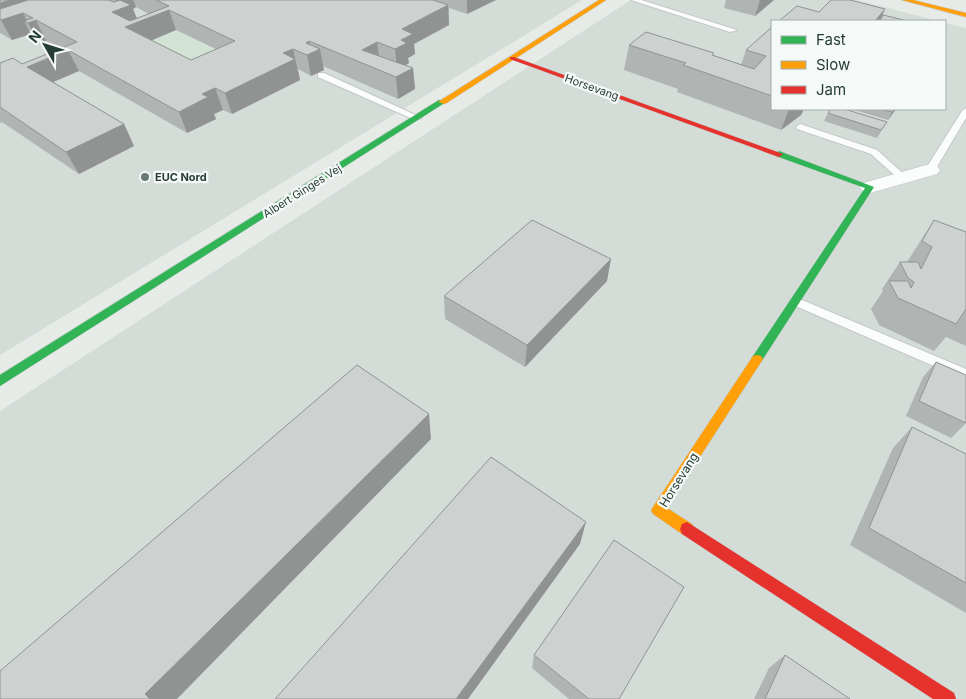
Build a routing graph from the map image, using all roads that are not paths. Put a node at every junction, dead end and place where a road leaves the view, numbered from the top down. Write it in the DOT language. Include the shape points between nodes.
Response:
graph roads {
  1 [pos="603,0"];
  2 [pos="634,0"];
  3 [pos="904,0"];
  4 [pos="940,4"];
  5 [pos="966,15"];
  6 [pos="733,30"];
  7 [pos="512,58"];
  8 [pos="321,75"];
  9 [pos="966,111"];
  10 [pos="418,118"];
  11 [pos="800,127"];
  12 [pos="930,170"];
  13 [pos="903,178"];
  14 [pos="870,187"];
  15 [pos="796,301"];
  16 [pos="966,375"];
  17 [pos="0,381"];
  18 [pos="948,699"];
  1 -- 7 [label="street, Albert Ginges Vej"];
  2 -- 6 [label="lane"];
  3 -- 4 [label="street"];
  4 -- 5 [label="street"];
  7 -- 10 [label="street, Albert Ginges Vej"];
  7 -- 14 [label="street, Horsevang"];
  8 -- 10 [label="lane"];
  9 -- 12 [label="lane"];
  10 -- 17 [label="street, Albert Ginges Vej"];
  11 -- 13 [label="lane" via="874,152"];
  12 -- 13 [label="street"];
  13 -- 14 [label="street"];
  14 -- 15 [label="street, Horsevang"];
  15 -- 16 [label="lane"];
  15 -- 18 [label="street, Horsevang" via="658,510"];
}
